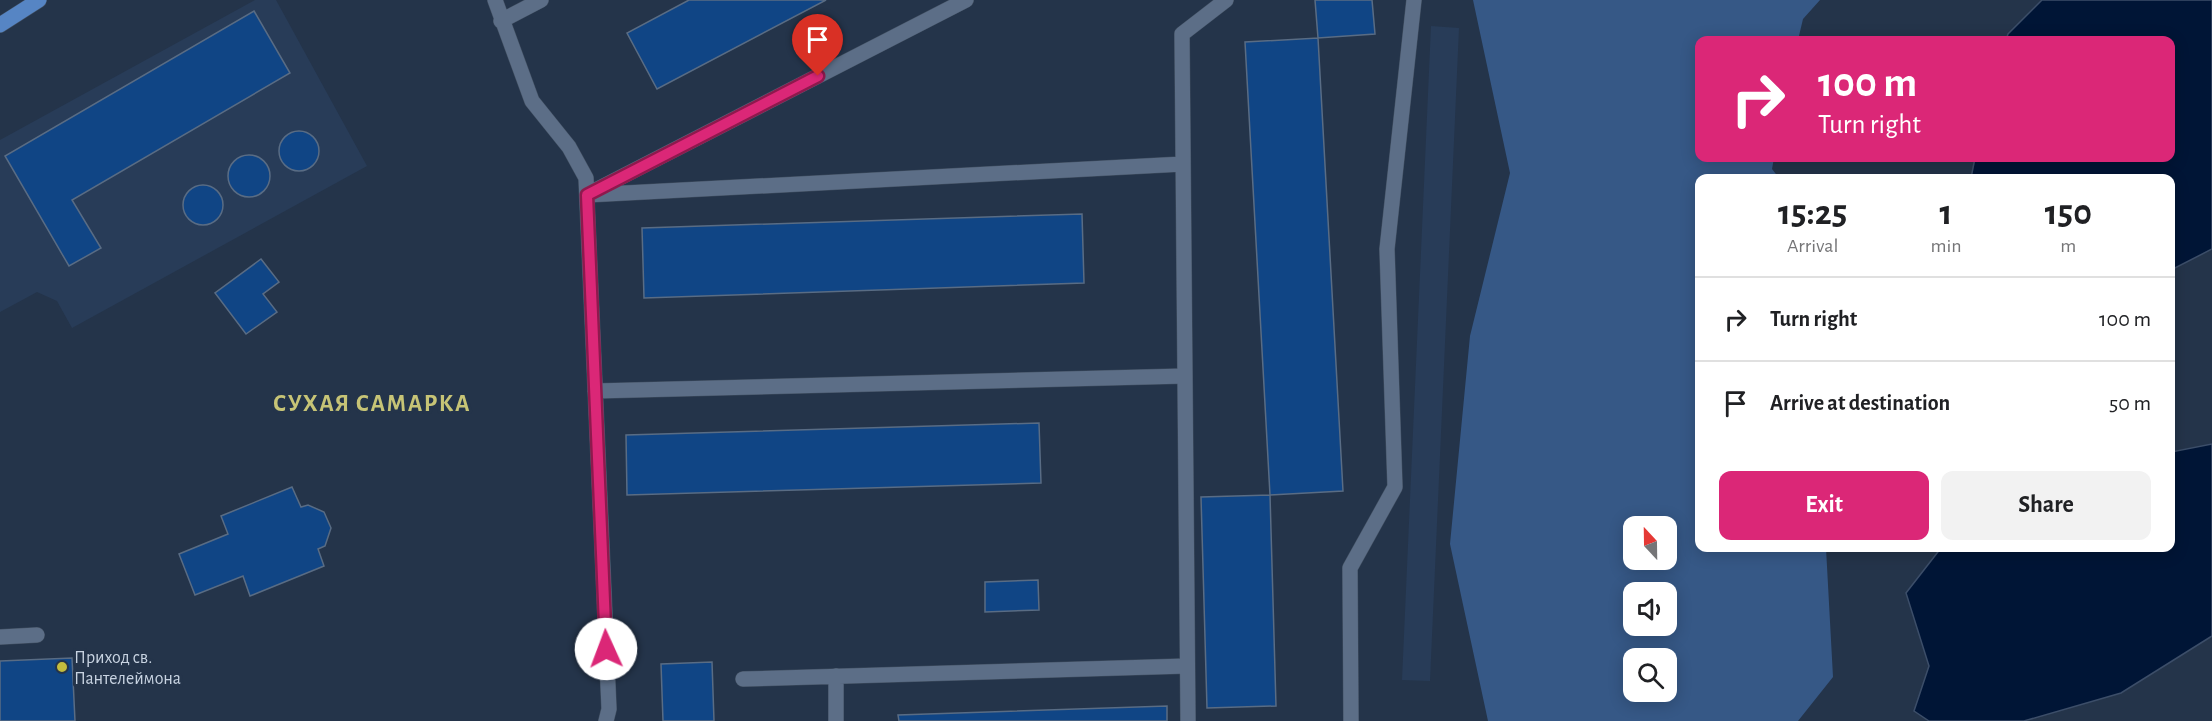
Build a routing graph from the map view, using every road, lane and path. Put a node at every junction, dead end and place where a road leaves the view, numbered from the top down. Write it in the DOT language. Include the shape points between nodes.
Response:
graph roads {
  1 [pos="39,0"];
  2 [pos="495,0"];
  3 [pos="541,0"];
  4 [pos="966,0"];
  5 [pos="1226,0"];
  6 [pos="1414,0"];
  7 [pos="501,21"];
  8 [pos="0,25"];
  9 [pos="1183,164"];
  10 [pos="587,195"];
  11 [pos="1185,376"];
  12 [pos="595,391"];
  13 [pos="37,635"];
  14 [pos="0,637"];
  15 [pos="1188,666"];
  16 [pos="836,676"];
  17 [pos="743,679"];
  18 [pos="606,721"];
  19 [pos="836,721"];
  20 [pos="1188,721"];
  21 [pos="1351,721"];
  1 -- 8 [label="main road"];
  2 -- 7 [label="street"];
  3 -- 7 [label="street"];
  4 -- 10 [label="street"];
  5 -- 9 [label="street" via="1182,34"];
  6 -- 21 [label="street" via="1387,249 1395,487 1350,568"];
  7 -- 10 [label="street" via="532,101 569,147 586,178"];
  9 -- 10 [label="street"];
  9 -- 11 [label="street"];
  10 -- 12 [label="street"];
  11 -- 12 [label="street"];
  11 -- 15 [label="street"];
  12 -- 18 [label="street" via="609,709"];
  13 -- 14 [label="street"];
  15 -- 16 [label="street"];
  15 -- 20 [label="street"];
  16 -- 17 [label="street"];
  16 -- 19 [label="street"];
}
